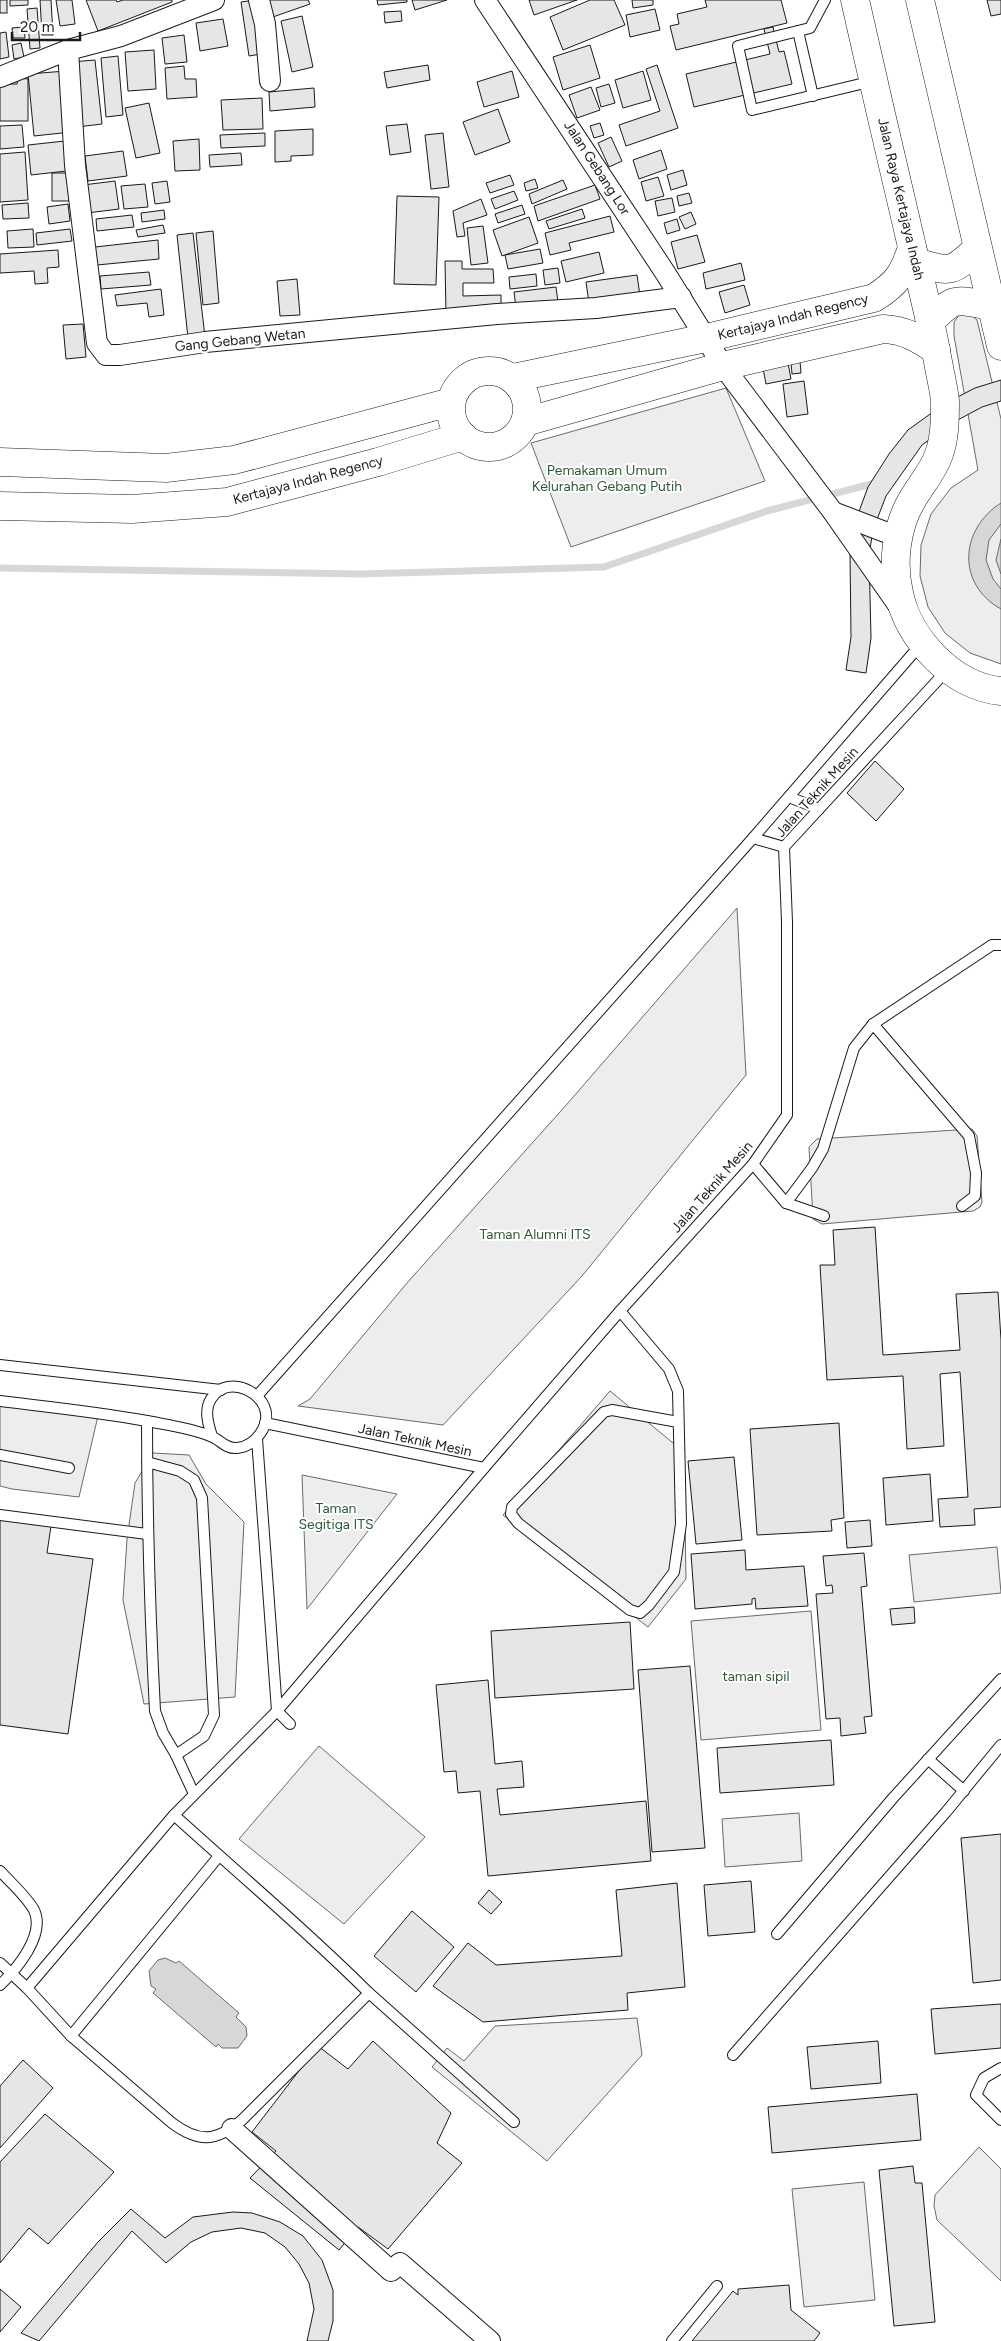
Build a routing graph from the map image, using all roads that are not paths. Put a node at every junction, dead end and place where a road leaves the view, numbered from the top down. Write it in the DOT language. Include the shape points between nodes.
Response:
graph roads {
  1 [pos="214,0"];
  2 [pos="259,0"];
  3 [pos="485,0"];
  4 [pos="825,0"];
  5 [pos="855,0"];
  6 [pos="920,0"];
  7 [pos="185,5"];
  8 [pos="798,31"];
  9 [pos="68,50"];
  10 [pos="0,77"];
  11 [pos="270,80"];
  12 [pos="874,81"];
  13 [pos="813,96"];
  14 [pos="977,249"];
  15 [pos="914,255"];
  16 [pos="681,297"];
  17 [pos="990,306"];
  18 [pos="930,322"];
  19 [pos="706,338"];
  20 [pos="1001,346"];
  21 [pos="936,350"];
  22 [pos="723,366"];
  23 [pos="513,378"];
  24 [pos="452,402"];
  25 [pos="525,422"];
  26 [pos="463,436"];
  27 [pos="0,462"];
  28 [pos="0,506"];
  29 [pos="832,510"];
  30 [pos="898,537"];
  31 [pos="907,618"];
  32 [pos="922,643"];
  33 [pos="948,668"];
  34 [pos="1001,691"];
  35 [pos="789,797"];
  36 [pos="819,810"];
  37 [pos="753,838"];
  38 [pos="784,848"];
  39 [pos="1001,945"];
  40 [pos="873,1024"];
  41 [pos="753,1164"];
  42 [pos="786,1203"];
  43 [pos="962,1206"];
  44 [pos="824,1216"];
  45 [pos="620,1311"];
  46 [pos="0,1365"];
  47 [pos="221,1390"];
  48 [pos="258,1396"];
  49 [pos="0,1400"];
  50 [pos="147,1421"];
  51 [pos="678,1422"];
  52 [pos="266,1423"];
  53 [pos="212,1436"];
  54 [pos="257,1439"];
  55 [pos="0,1456"];
  56 [pos="147,1462"];
  57 [pos="69,1468"];
  58 [pos="484,1468"];
  59 [pos="0,1515"];
  60 [pos="147,1534"];
  61 [pos="1001,1679"];
  62 [pos="276,1711"];
  63 [pos="290,1724"];
  64 [pos="1001,1745"];
  65 [pos="176,1755"];
  66 [pos="928,1759"];
  67 [pos="964,1791"];
  68 [pos="194,1794"];
  69 [pos="174,1815"];
  70 [pos="219,1856"];
  71 [pos="0,1872"];
  72 [pos="777,1934"];
  73 [pos="0,1963"];
  74 [pos="12,1974"];
  75 [pos="0,1985"];
  76 [pos="27,1988"];
  77 [pos="369,1993"];
  78 [pos="71,2036"];
  79 [pos="733,2055"];
  80 [pos="1001,2068"];
  81 [pos="1001,2120"];
  82 [pos="514,2122"];
  83 [pos="232,2129"];
  84 [pos="717,2286"];
  85 [pos="490,2341"];
  86 [pos="672,2341"];
  1 -- 7 [label="street"];
  2 -- 11 [label="street" via="265,24"];
  3 -- 16 [label="street, Jalan Gebang Lor"];
  4 -- 8 [label="lane" via="810,28"];
  5 -- 12 [label="street, Jalan Raya Kertajaya Indah"];
  6 -- 14 [label="street"];
  7 -- 9 [label="street" via="121,36"];
  8 -- 13 [label="lane"];
  8 -- 13 [label="lane" via="738,46 752,110"];
  9 -- 10 [label="street"];
  9 -- 16 [label="street, Gang Gebang Wetan" via="75,165 97,343 106,355 215,341 497,314 596,308"];
  12 -- 13 [label="lane"];
  12 -- 15 [label="street, Jalan Raya Kertajaya Indah"];
  14 -- 15 [label="street" via="951,270 943,270"];
  14 -- 17 [label="street"];
  15 -- 18 [label="street, Jalan Raya Kertajaya Indah"];
  15 -- 19 [label="street, Kertajaya Indah Regency" via="890,288 874,298"];
  16 -- 19 [label="street, Jalan Gebang Lor"];
  17 -- 18 [label="street" via="955,300"];
  17 -- 20 [label="street"];
  18 -- 21 [label="street, Jalan Raya Kertajaya Indah"];
  19 -- 22 [label="street, Kertajaya Indah Regency"];
  19 -- 23 [label="street, Kertajaya Indah Regency"];
  21 -- 22 [label="street" via="908,333 883,329"];
  21 -- 30 [label="street, Jalan Raya Kertajaya Indah" via="945,399 940,452 932,473 912,500"];
  22 -- 25 [label="street"];
  22 -- 29 [label="street, Kertajaya Indah Regency"];
  23 -- 24 [label="street" via="499,372 483,371 468,376 457,388"];
  23 -- 25 [label="street" via="527,402"];
  24 -- 26 [label="street" via="453,421"];
  24 -- 27 [label="street" via="234,460 166,468"];
  25 -- 26 [label="street" via="517,435 505,444 490,447 475,444"];
  26 -- 28 [label="street, Kertajaya Indah Regency" via="227,502 132,509"];
  29 -- 30 [label="street"];
  29 -- 31 [label="street, Kertajaya Indah Regency"];
  30 -- 31 [label="street, Jalan Raya Kertajaya Indah" via="896,572"];
  31 -- 32 [label="street, Jalan Raya Kertajaya Indah"];
  32 -- 33 [label="street, Jalan Raya Kertajaya Indah"];
  32 -- 35 [label="lane, Jalan Teknik Mesin"];
  33 -- 34 [label="street, Jalan Raya Kertajaya Indah" via="967,680"];
  33 -- 36 [label="lane, Jalan Teknik Mesin"];
  35 -- 36 [label="lane"];
  35 -- 37 [label="lane, Jalan Teknik Mesin"];
  36 -- 38 [label="lane, Jalan Teknik Mesin"];
  37 -- 38 [label="lane"];
  37 -- 48 [label="lane, Jalan Teknik Mesin"];
  38 -- 41 [label="lane, Jalan Teknik Mesin" via="787,1115"];
  39 -- 40 [label="lane" via="992,945"];
  40 -- 42 [label="lane" via="854,1048 823,1149"];
  40 -- 43 [label="lane" via="969,1136 976,1173 974,1196"];
  41 -- 42 [label="lane"];
  41 -- 45 [label="lane, Jalan Teknik Mesin"];
  42 -- 44 [label="lane"];
  45 -- 51 [label="lane" via="669,1370 678,1391"];
  45 -- 58 [label="lane, Jalan Teknik Mesin"];
  46 -- 47 [label="lane"];
  47 -- 48 [label="lane" via="234,1386"];
  47 -- 53 [label="lane" via="212,1398 208,1408 207,1421"];
  48 -- 52 [label="lane" via="265,1408"];
  49 -- 50 [label="lane"];
  50 -- 53 [label="lane"];
  50 -- 56 [label="lane"];
  51 -- 51 [label="lane" via="612,1410 604,1412 512,1507 511,1514 518,1523 630,1610 640,1613 674,1572 681,1524"];
  52 -- 54 [label="lane"];
  52 -- 58 [label="lane, Jalan Teknik Mesin"];
  53 -- 54 [label="lane" via="224,1446 236,1448"];
  54 -- 62 [label="lane"];
  55 -- 57 [label="lane"];
  56 -- 60 [label="lane"];
  56 -- 65 [label="lane" via="180,1471 194,1480 202,1498 214,1715 204,1736"];
  58 -- 62 [label="lane"];
  59 -- 60 [label="lane"];
  60 -- 65 [label="lane" via="155,1711"];
  61 -- 66 [label="lane"];
  62 -- 63 [label="lane"];
  62 -- 68 [label="lane"];
  64 -- 67 [label="lane"];
  65 -- 68 [label="lane"];
  66 -- 67 [label="lane"];
  66 -- 72 [label="lane"];
  67 -- 79 [label="lane"];
  68 -- 69 [label="lane"];
  69 -- 70 [label="lane"];
  69 -- 76 [label="lane"];
  70 -- 77 [label="lane"];
  70 -- 78 [label="lane"];
  71 -- 74 [label="lane" via="34,1911 37,1927"];
  73 -- 74 [label="lane"];
  74 -- 75 [label="lane"];
  74 -- 76 [label="lane"];
  76 -- 78 [label="lane"];
  77 -- 82 [label="lane"];
  77 -- 83 [label="lane"];
  78 -- 83 [label="lane" via="183,2131 201,2139 226,2134"];
  80 -- 81 [label="lane" via="984,2078 976,2095"];
  83 -- 85 [label="street" via="391,2271 400,2263"];
  84 -- 86 [label="lane"];
}
